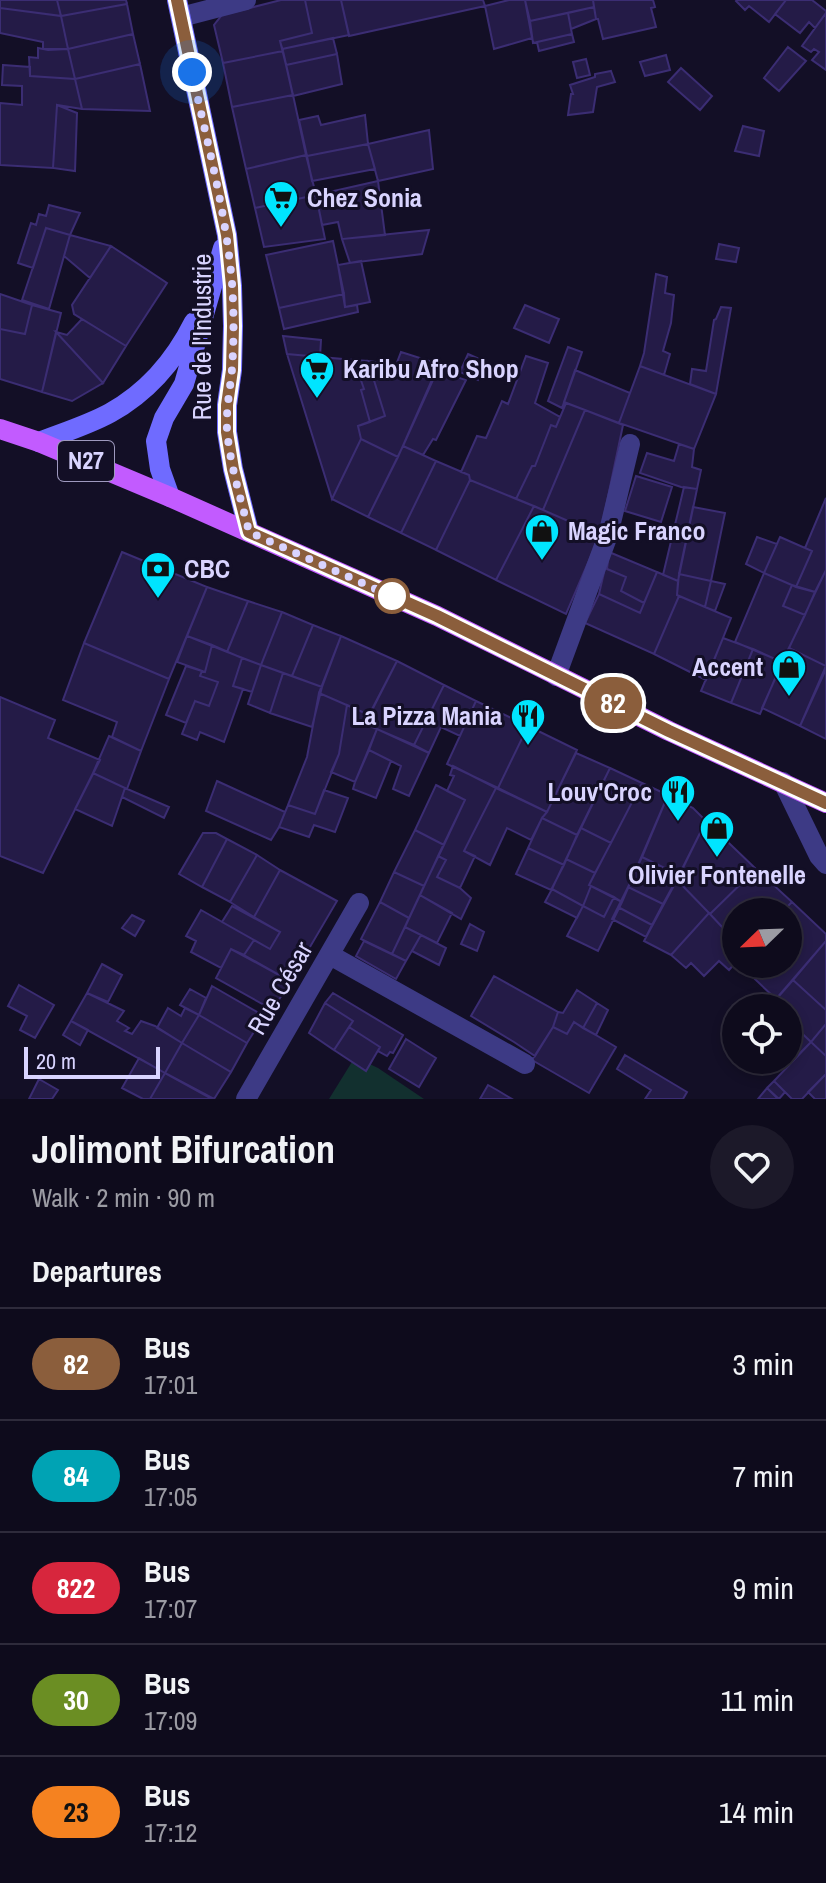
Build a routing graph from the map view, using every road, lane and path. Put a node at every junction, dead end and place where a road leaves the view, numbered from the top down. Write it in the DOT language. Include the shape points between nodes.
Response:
graph roads {
  1 [pos="246,0"];
  2 [pos="179,8"];
  3 [pos="227,235"];
  4 [pos="211,290"];
  5 [pos="0,429"];
  6 [pos="39,442"];
  7 [pos="630,444"];
  8 [pos="170,497"];
  9 [pos="249,532"];
  10 [pos="556,676"];
  11 [pos="783,782"];
  12 [pos="826,803"];
  13 [pos="826,864"];
  14 [pos="359,903"];
  15 [pos="330,955"];
  16 [pos="525,1064"];
  17 [pos="246,1099"];
  1 -- 2 [label="street"];
  2 -- 3 [label="street, Rue de l'Industrie"];
  3 -- 4 [label="street, Rue de l'Industrie"];
  3 -- 9 [label="street, Rue de l'Industrie" via="233,326 227,432"];
  4 -- 6 [label="street, Rue de l'Industrie" via="161,374 108,414"];
  4 -- 8 [label="street, Rue de l'Industrie" via="184,384 156,441"];
  5 -- 6 [label="main road, N27"];
  6 -- 8 [label="main road, N27"];
  7 -- 10 [label="street" via="608,535"];
  8 -- 9 [label="main road, N27"];
  9 -- 10 [label="main road, N27"];
  10 -- 11 [label="main road, N27"];
  11 -- 12 [label="main road, N27"];
  11 -- 13 [label="street"];
  14 -- 15 [label="street, Rue César"];
  15 -- 16 [label="street"];
  15 -- 17 [label="street, Rue César"];
}
